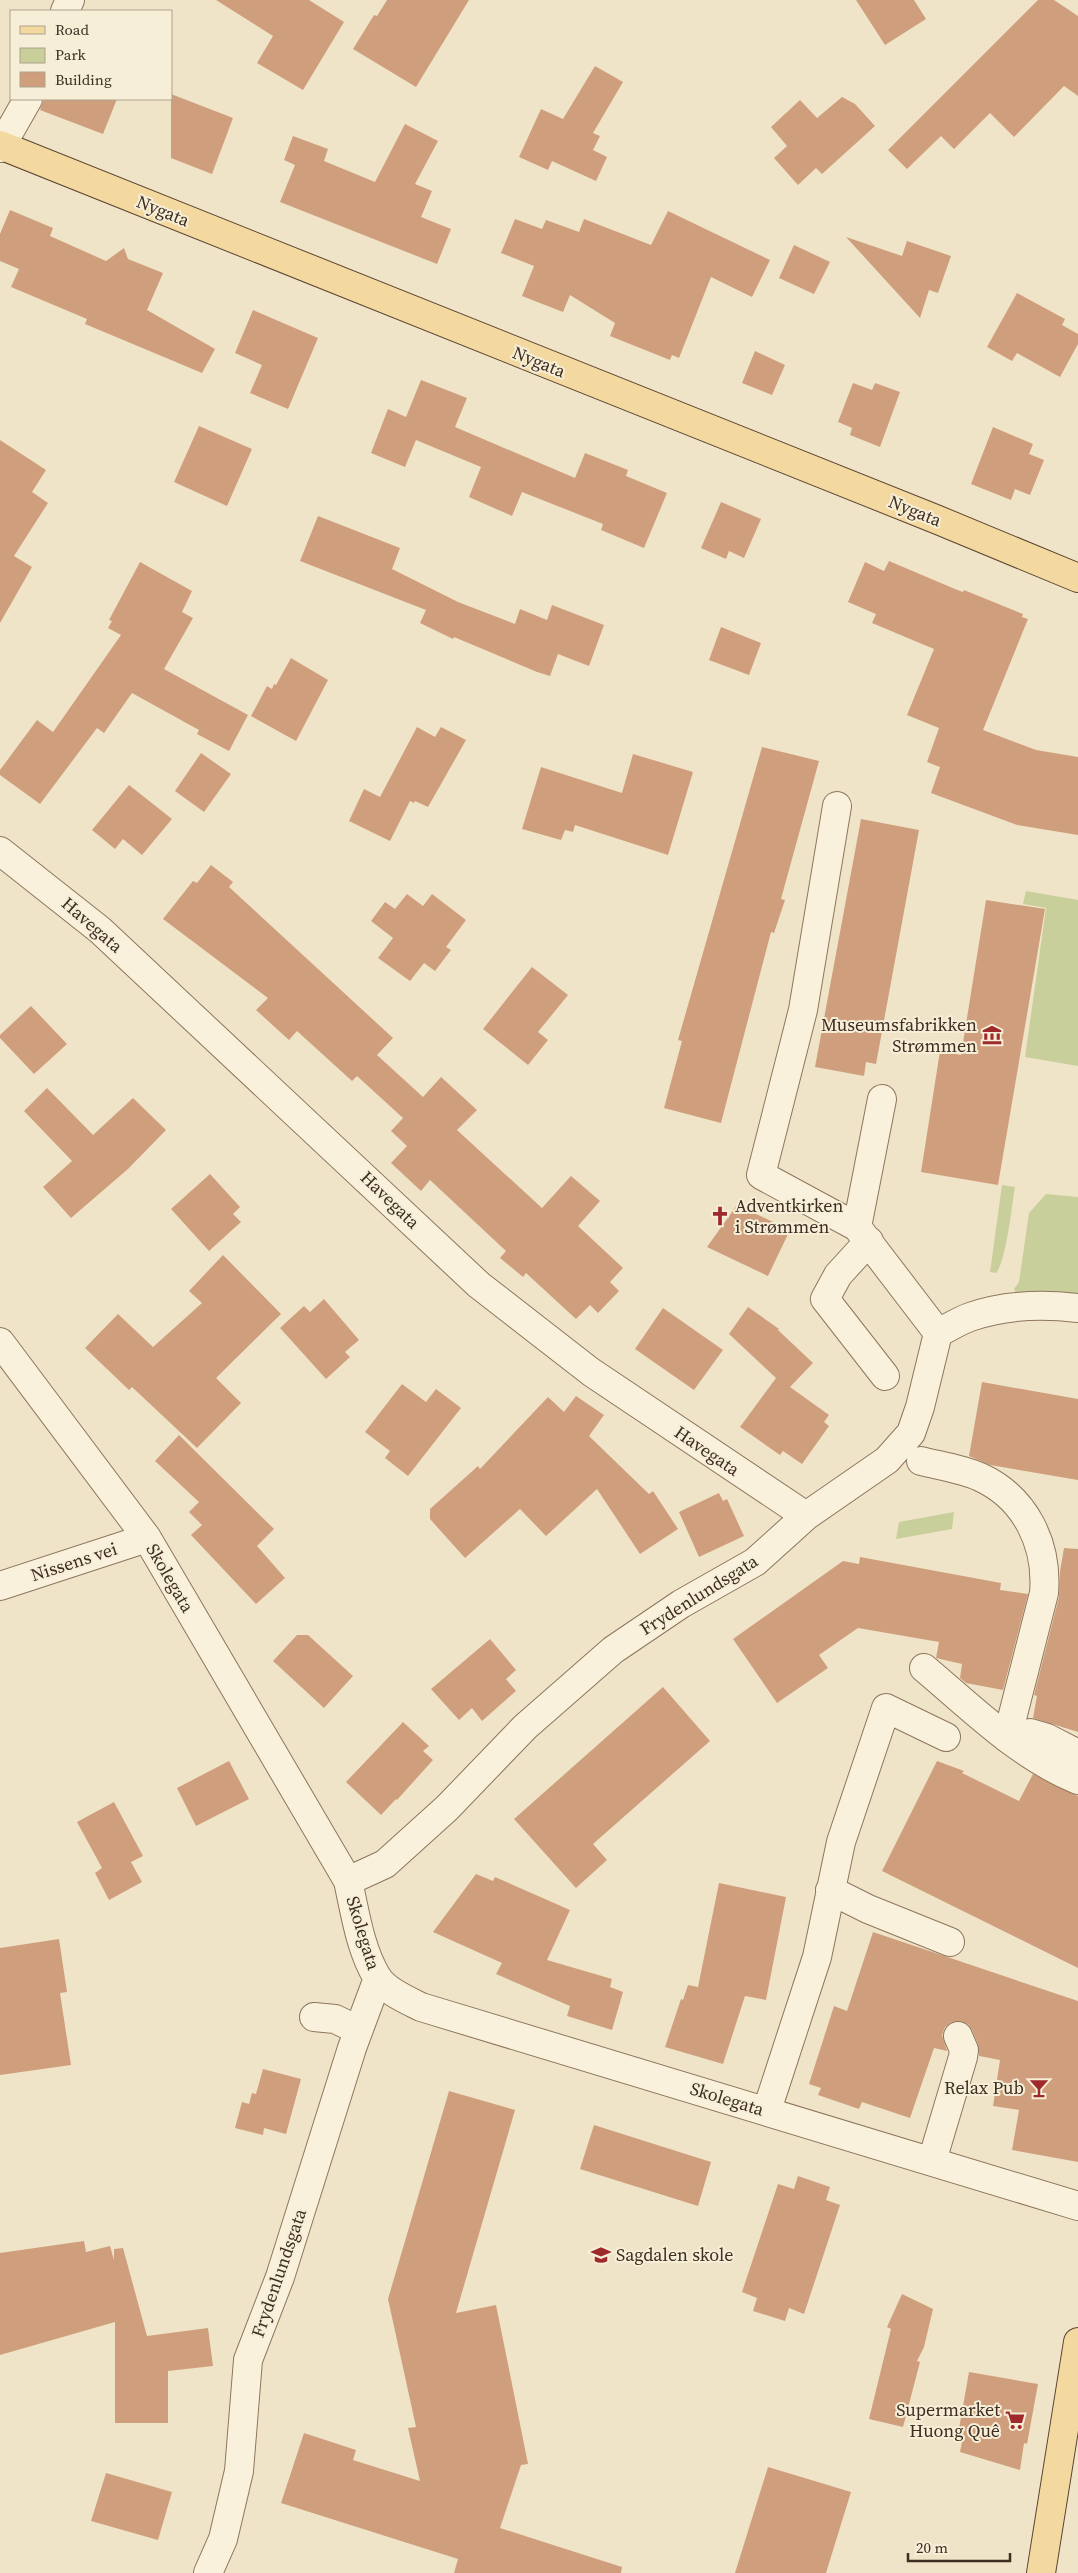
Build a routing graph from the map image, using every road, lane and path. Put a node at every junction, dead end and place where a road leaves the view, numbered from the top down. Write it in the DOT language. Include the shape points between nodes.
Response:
graph roads {
  1 [pos="27,100"];
  2 [pos="1,146"];
  3 [pos="1078,578"];
  4 [pos="837,806"];
  5 [pos="0,851"];
  6 [pos="882,1099"];
  7 [pos="863,1234"];
  8 [pos="1078,1308"];
  9 [pos="938,1333"];
  10 [pos="0,1342"];
  11 [pos="885,1376"];
  12 [pos="921,1461"];
  13 [pos="806,1516"];
  14 [pos="147,1538"];
  15 [pos="0,1586"];
  16 [pos="924,1668"];
  17 [pos="1018,1736"];
  18 [pos="946,1737"];
  19 [pos="1078,1754"];
  20 [pos="1078,1780"];
  21 [pos="348,1881"];
  22 [pos="830,1890"];
  23 [pos="950,1942"];
  24 [pos="378,1978"];
  25 [pos="314,2017"];
  26 [pos="358,2030"];
  27 [pos="958,2036"];
  28 [pos="767,2110"];
  29 [pos="932,2162"];
  30 [pos="1078,2206"];
  31 [pos="1078,2342"];
  32 [pos="208,2573"];
  33 [pos="1041,2573"];
  1 -- 2 [label="street"];
  2 -- 3 [label="main road, Nygata"];
  4 -- 7 [label="street" via="803,1010 761,1175"];
  5 -- 13 [label="street, Havegata" via="100,930 479,1285 592,1372"];
  6 -- 7 [label="street"];
  7 -- 9 [label="street"];
  7 -- 11 [label="street" via="826,1299"];
  8 -- 9 [label="street" via="1050,1305 1006,1309 969,1317"];
  9 -- 13 [label="street, Frydenlundsgata" via="911,1433 886,1460"];
  10 -- 14 [label="street, Skolegata"];
  12 -- 17 [label="street" via="961,1470 1000,1488 1022,1511 1042,1549 1046,1571 1044,1593"];
  13 -- 21 [label="street, Frydenlundsgata" via="755,1562 681,1604 614,1650 525,1727 447,1808 385,1864"];
  14 -- 15 [label="street, Nissens vei"];
  14 -- 21 [label="street, Skolegata"];
  16 -- 17 [label="street"];
  17 -- 19 [label="street" via="1047,1738"];
  17 -- 20 [label="street" via="1055,1771"];
  18 -- 22 [label="street" via="886,1708 841,1842"];
  21 -- 24 [label="street, Skolegata" via="362,1939"];
  22 -- 23 [label="street"];
  22 -- 28 [label="street" via="817,1957"];
  24 -- 26 [label="street, Frydenlundsgata"];
  24 -- 28 [label="street, Skolegata" via="400,1996 421,2007"];
  25 -- 26 [label="street" via="335,2019"];
  26 -- 32 [label="street, Frydenlundsgata" via="280,2277 248,2360 239,2471 223,2539"];
  27 -- 29 [label="street" via="964,2050 963,2057"];
  28 -- 29 [label="street, Skolegata"];
  29 -- 30 [label="street, Skolegata"];
  31 -- 33 [label="main road"];
}
